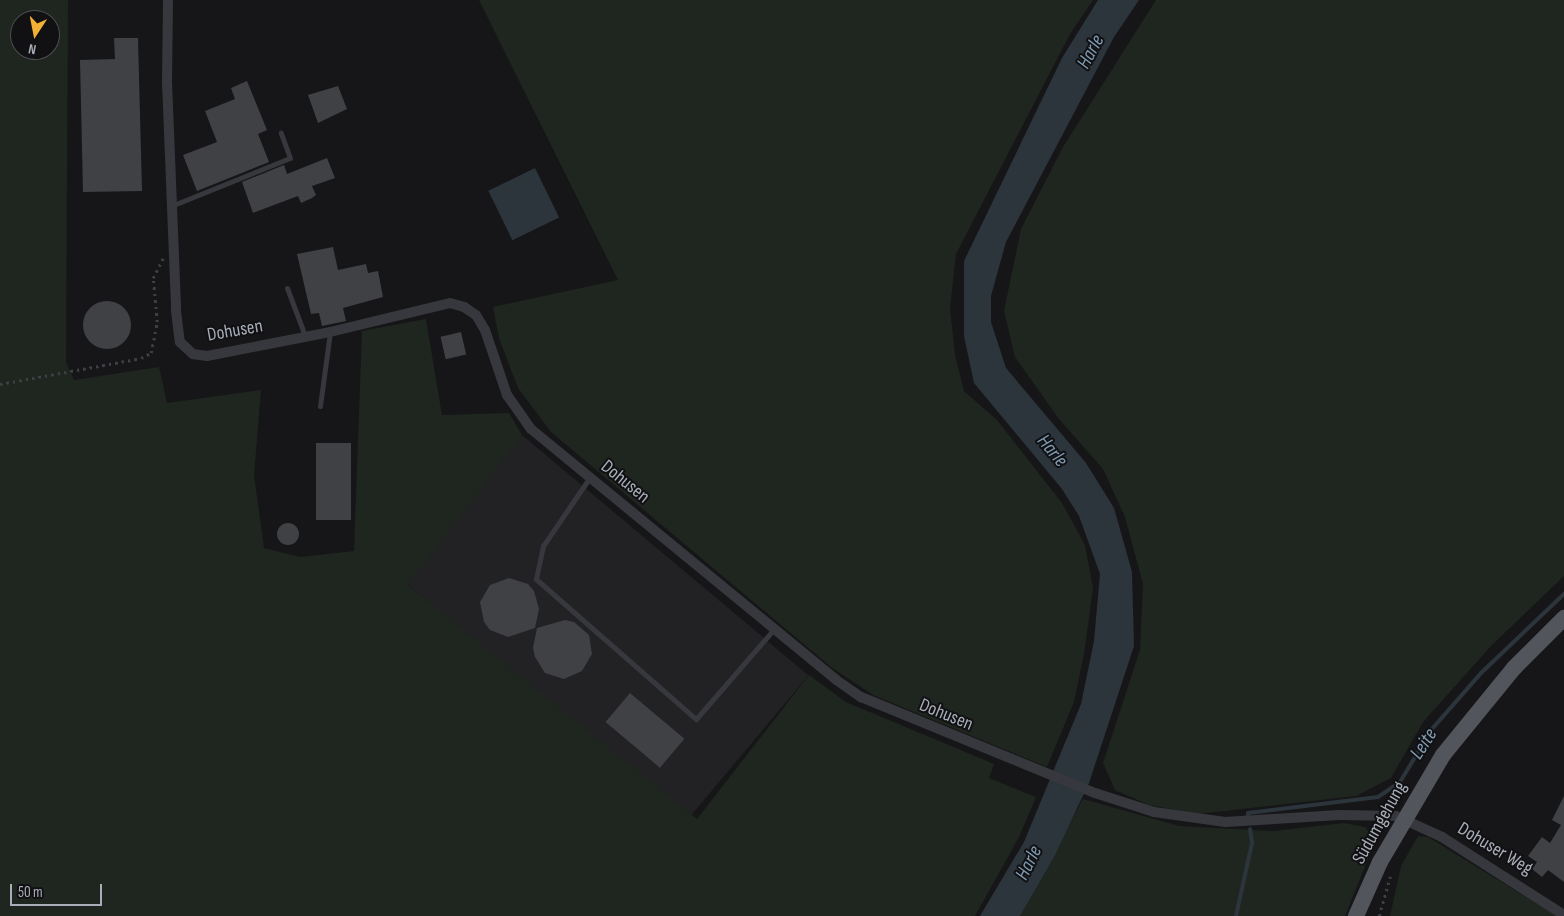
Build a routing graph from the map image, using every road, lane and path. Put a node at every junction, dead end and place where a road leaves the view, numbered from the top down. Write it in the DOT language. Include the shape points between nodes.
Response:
graph roads {
  1 [pos="168,0"];
  2 [pos="281,133"];
  3 [pos="170,206"];
  4 [pos="172,252"];
  5 [pos="287,288"];
  6 [pos="330,332"];
  7 [pos="305,336"];
  8 [pos="0,384"];
  9 [pos="320,406"];
  10 [pos="590,477"];
  11 [pos="1564,618"];
  12 [pos="775,629"];
  13 [pos="1404,819"];
  14 [pos="1392,871"];
  15 [pos="1564,915"];
  16 [pos="1356,916"];
  17 [pos="1379,916"];
  1 -- 3 [label="street, Dohusen"];
  2 -- 3 [label="lane" via="290,158"];
  3 -- 4 [label="street, Dohusen"];
  4 -- 7 [label="street, Dohusen" via="180,342 193,354 208,356"];
  4 -- 8 [label="path" via="163,257 153,278 157,322 151,352 141,358"];
  5 -- 7 [label="lane"];
  6 -- 7 [label="street, Dohusen"];
  6 -- 9 [label="lane"];
  6 -- 10 [label="street, Dohusen" via="450,304 464,307 476,315 485,330 507,395 517,413 531,429"];
  10 -- 12 [label="street, Dohusen"];
  10 -- 12 [label="lane" via="543,546 536,579 696,719"];
  11 -- 13 [label="main road, Südumgehung" via="1514,668 1443,755"];
  12 -- 13 [label="street, Dohusen" via="862,697 1095,793 1189,819 1269,822 1339,815"];
  13 -- 15 [label="street, Dohuser Weg" via="1466,851"];
  13 -- 16 [label="main road, Südumgehung"];
  14 -- 17 [label="path"];
}
